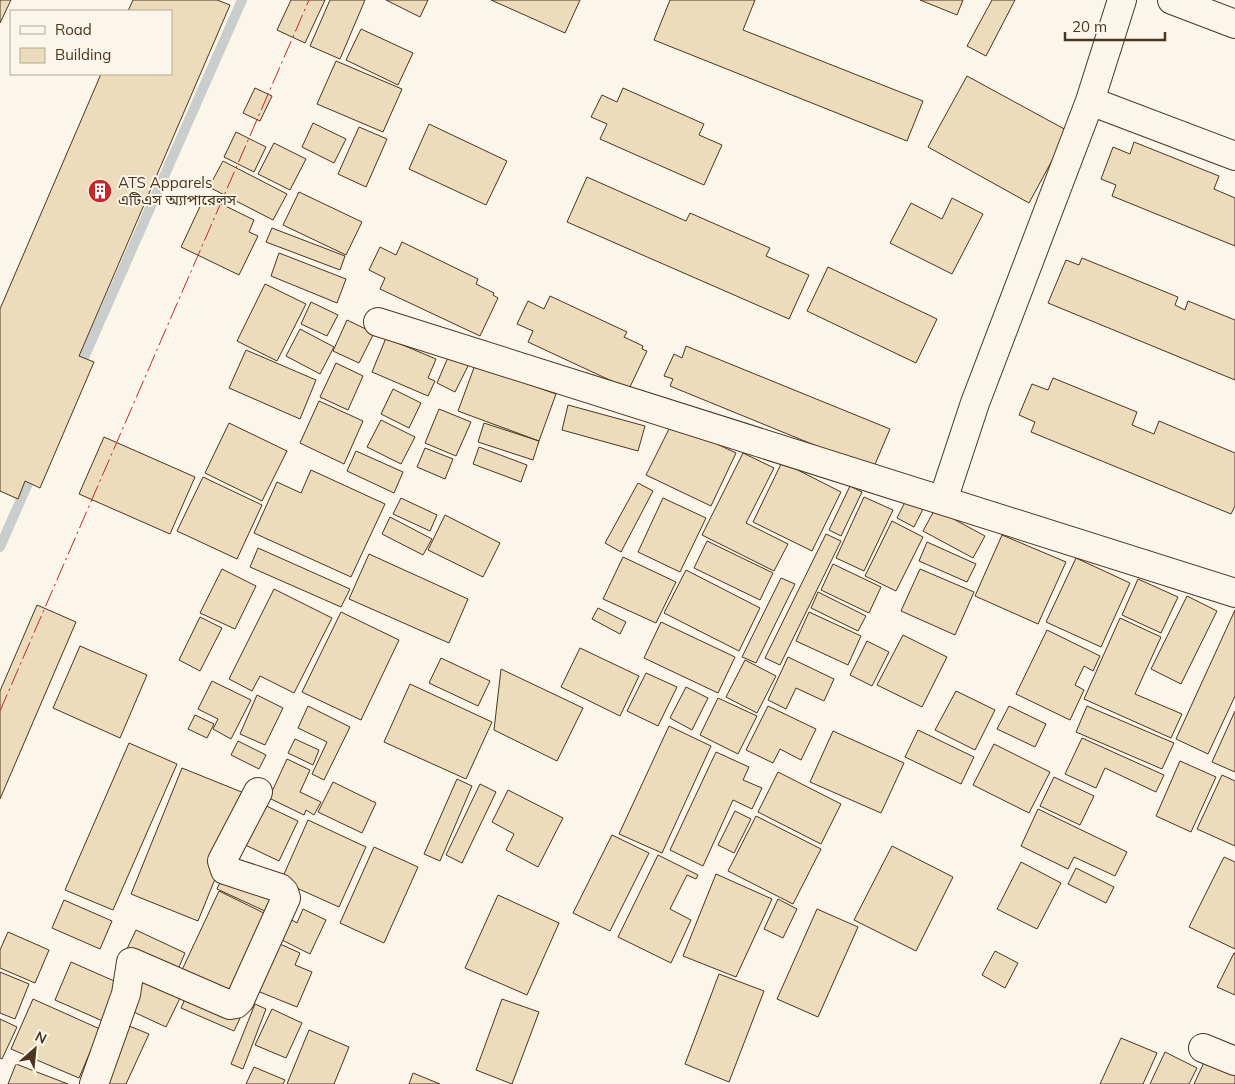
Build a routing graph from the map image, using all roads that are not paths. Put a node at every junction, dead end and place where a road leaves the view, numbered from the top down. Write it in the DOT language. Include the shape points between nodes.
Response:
graph roads {
  1 [pos="1122,0"];
  2 [pos="1172,0"];
  3 [pos="1235,24"];
  4 [pos="1090,101"];
  5 [pos="1235,156"];
  6 [pos="378,322"];
  7 [pos="944,500"];
  8 [pos="1235,592"];
  9 [pos="258,792"];
  10 [pos="1204,1048"];
  11 [pos="1235,1060"];
  12 [pos="94,1084"];
  1 -- 4 [label="street"];
  2 -- 3 [label="street"];
  4 -- 5 [label="street"];
  4 -- 7 [label="street" via="975,403"];
  6 -- 7 [label="street"];
  7 -- 8 [label="street"];
  9 -- 12 [label="street" via="222,861 223,865 225,870 280,888 286,898 240,1000 230,1005 131,962 126,994"];
  10 -- 11 [label="street"];
}
